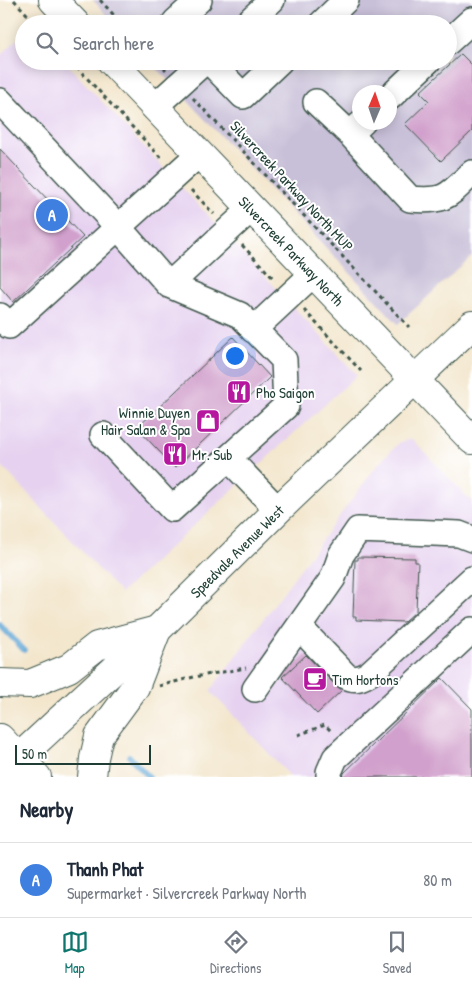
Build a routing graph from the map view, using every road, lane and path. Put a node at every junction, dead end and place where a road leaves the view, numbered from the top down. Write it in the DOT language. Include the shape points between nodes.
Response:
graph roads {
  1 [pos="14,0"];
  2 [pos="53,0"];
  3 [pos="100,0"];
  4 [pos="199,0"];
  5 [pos="272,0"];
  6 [pos="346,0"];
  7 [pos="28,15"];
  8 [pos="67,15"];
  9 [pos="114,15"];
  10 [pos="182,15"];
  11 [pos="256,15"];
  12 [pos="330,15"];
  13 [pos="472,20"];
  14 [pos="457,34"];
  15 [pos="119,70"];
  16 [pos="167,70"];
  17 [pos="195,70"];
  18 [pos="218,70"];
  19 [pos="270,70"];
  20 [pos="418,70"];
  21 [pos="180,84"];
  22 [pos="397,90"];
  23 [pos="0,101"];
  24 [pos="316,102"];
  25 [pos="154,107"];
  26 [pos="352,125"];
  27 [pos="358,130"];
  28 [pos="199,154"];
  29 [pos="472,173"];
  30 [pos="251,209"];
  31 [pos="118,227"];
  32 [pos="313,274"];
  33 [pos="169,285"];
  34 [pos="0,316"];
  35 [pos="472,325"];
  36 [pos="409,327"];
  37 [pos="254,330"];
  38 [pos="414,379"];
  39 [pos="103,435"];
  40 [pos="472,440"];
  41 [pos="229,459"];
  42 [pos="278,510"];
  43 [pos="472,539"];
  44 [pos="472,578"];
  45 [pos="299,627"];
  46 [pos="157,630"];
  47 [pos="467,645"];
  48 [pos="0,683"];
  49 [pos="259,684"];
  50 [pos="154,690"];
  51 [pos="298,735"];
  52 [pos="0,738"];
  53 [pos="347,747"];
  54 [pos="19,770"];
  55 [pos="92,777"];
  56 [pos="329,777"];
  1 -- 7 [label="path"];
  2 -- 8 [label="main road"];
  3 -- 9 [label="path"];
  4 -- 10 [label="lane"];
  5 -- 11 [label="lane"];
  6 -- 12 [label="lane"];
  13 -- 14 [label="lane"];
  15 -- 25 [label="main road, Silvercreek Parkway North"];
  16 -- 21 [label="path, Silvercreek Parkway North MUP"];
  17 -- 21 [label="lane"];
  18 -- 19 [label="lane" via="243,96"];
  20 -- 22 [label="lane"];
  21 -- 25 [label="lane"];
  21 -- 36 [label="path, Silvercreek Parkway North MUP"];
  23 -- 31 [label="lane"];
  24 -- 26 [label="lane"];
  25 -- 28 [label="main road, Silvercreek Parkway North"];
  27 -- 29 [label="lane" via="410,199 431,201 447,196"];
  28 -- 30 [label="main road, Silvercreek Parkway North"];
  28 -- 31 [label="lane"];
  30 -- 32 [label="main road, Silvercreek Parkway North"];
  30 -- 33 [label="lane"];
  31 -- 33 [label="lane"];
  31 -- 34 [label="lane" via="10,326"];
  32 -- 37 [label="lane"];
  32 -- 38 [label="main road, Silvercreek Parkway North"];
  33 -- 37 [label="lane" via="240,315"];
  35 -- 38 [label="main road, Speedvale Avenue West"];
  37 -- 41 [label="lane" via="284,360 286,406"];
  38 -- 40 [label="main road, Silvercreek Parkway North"];
  38 -- 42 [label="main road, Speedvale Avenue West"];
  39 -- 41 [label="lane" via="172,509"];
  41 -- 42 [label="lane"];
  42 -- 46 [label="main road, Speedvale Avenue West"];
  43 -- 45 [label="lane" via="459,534 358,530 341,555 333,578"];
  44 -- 45 [label="lane" via="362,678 352,680 346,676"];
  45 -- 49 [label="lane"];
  46 -- 48 [label="main road" via="97,646 68,668 30,684"];
  46 -- 54 [label="main road, Speedvale Avenue West"];
  46 -- 55 [label="main road" via="135,687 99,736"];
  47 -- 53 [label="lane"];
  49 -- 50 [label="path" via="250,668 241,668 162,685"];
  51 -- 53 [label="path" via="325,725"];
  52 -- 54 [label="main road"];
  53 -- 56 [label="lane" via="335,758"];
}
